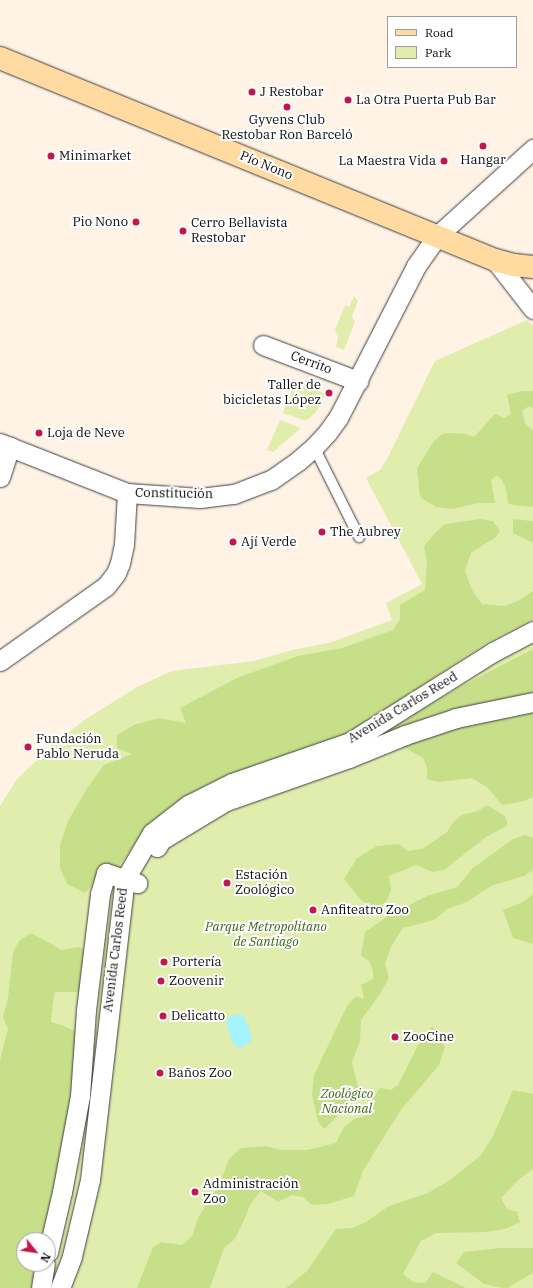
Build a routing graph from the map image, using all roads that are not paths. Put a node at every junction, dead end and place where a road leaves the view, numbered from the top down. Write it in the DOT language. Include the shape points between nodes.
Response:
graph roads {
  1 [pos="0,58"];
  2 [pos="533,150"];
  3 [pos="437,236"];
  4 [pos="495,260"];
  5 [pos="533,267"];
  6 [pos="533,309"];
  7 [pos="263,346"];
  8 [pos="358,381"];
  9 [pos="5,445"];
  10 [pos="314,446"];
  11 [pos="0,477"];
  12 [pos="127,493"];
  13 [pos="359,537"];
  14 [pos="533,631"];
  15 [pos="0,661"];
  16 [pos="533,702"];
  17 [pos="131,881"];
  18 [pos="53,1232"];
  19 [pos="43,1272"];
  20 [pos="40,1288"];
  21 [pos="60,1288"];
  1 -- 3 [label="main road, Pío Nono"];
  2 -- 3 [label="street, Constitución"];
  3 -- 4 [label="main road, Pío Nono"];
  3 -- 8 [label="street, Constitución" via="416,266"];
  4 -- 5 [label="main road, Pío Nono"];
  4 -- 6 [label="street"];
  7 -- 8 [label="street, Cerrito"];
  8 -- 10 [label="street, Constitución" via="338,418"];
  9 -- 11 [label="street"];
  9 -- 12 [label="street, Constitución"];
  10 -- 12 [label="street, Constitución" via="298,462 271,480 234,494 200,498"];
  10 -- 13 [label="lane"];
  12 -- 15 [label="street" via="124,544 116,573 106,586"];
  14 -- 17 [label="street, Avenida Carlos Reed" via="493,652 350,742 232,783 188,805 152,833"];
  16 -- 17 [label="street" via="456,718 226,801 161,840"];
  17 -- 18 [label="street" via="106,872 100,894 87,1003 80,1096"];
  17 -- 21 [label="street, Avenida Carlos Reed" via="90,1180 72,1256"];
  19 -- 20 [label="street"];
}
